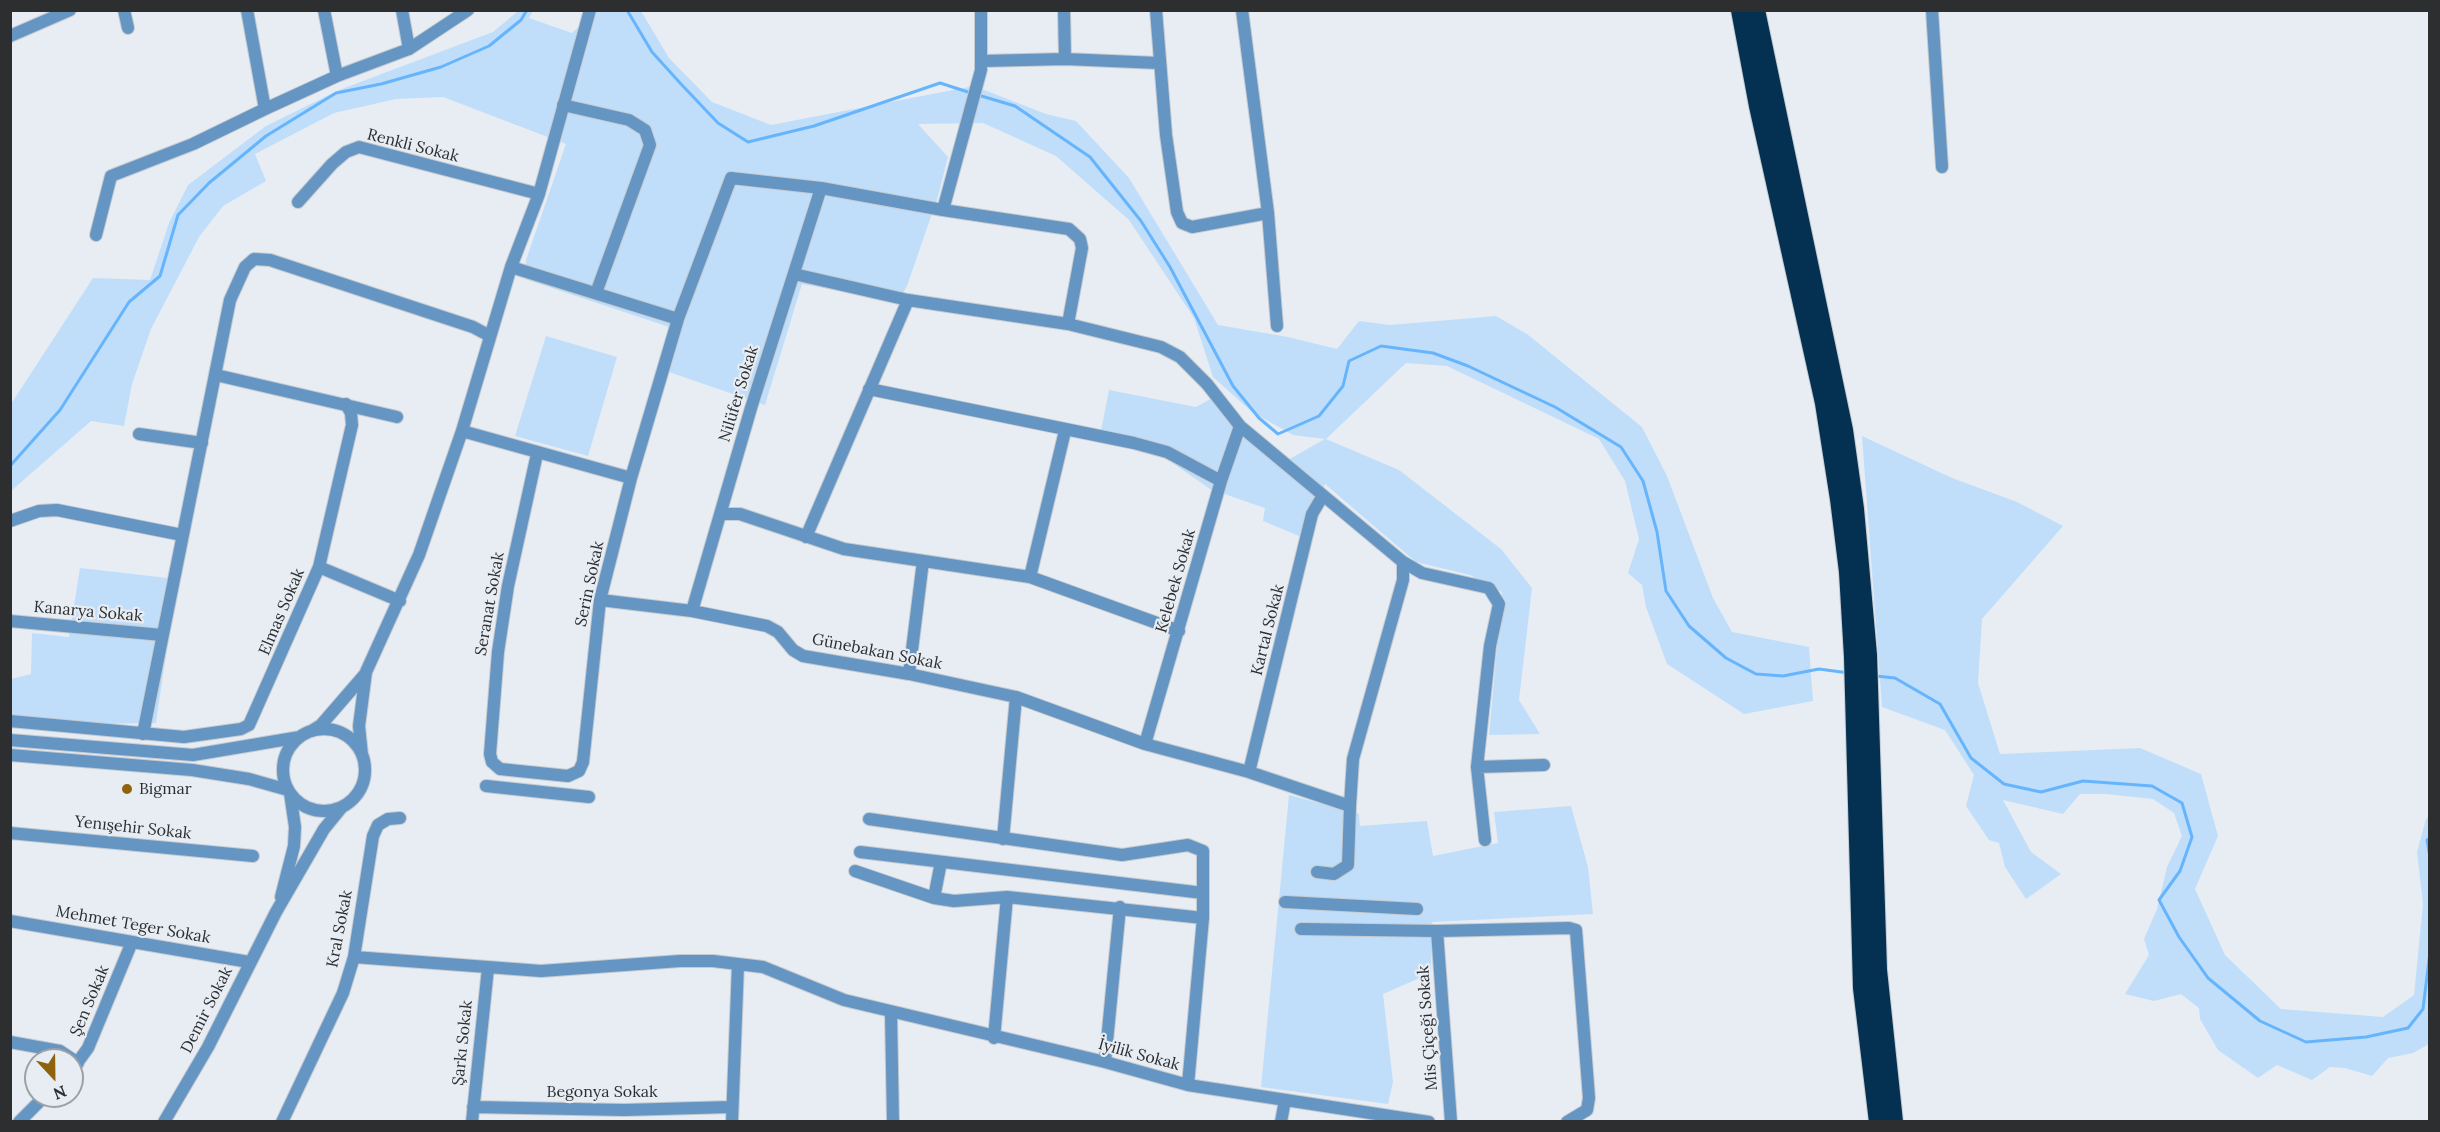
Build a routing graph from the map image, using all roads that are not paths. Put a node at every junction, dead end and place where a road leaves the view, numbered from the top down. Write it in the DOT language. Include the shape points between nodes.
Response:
graph roads {
  1 [pos="70,10"];
  2 [pos="124,10"];
  3 [pos="247,10"];
  4 [pos="324,10"];
  5 [pos="402,10"];
  6 [pos="468,10"];
  7 [pos="590,10"];
  8 [pos="981,10"];
  9 [pos="1064,10"];
  10 [pos="1156,10"];
  11 [pos="1242,10"];
  12 [pos="1740,10"];
  13 [pos="1756,10"];
  14 [pos="1932,10"];
  15 [pos="128,28"];
  16 [pos="10,36"];
  17 [pos="410,50"];
  18 [pos="1065,59"];
  19 [pos="1158,63"];
  20 [pos="981,65"];
  21 [pos="337,76"];
  22 [pos="563,105"];
  23 [pos="265,109"];
  24 [pos="1942,167"];
  25 [pos="821,188"];
  26 [pos="539,195"];
  27 [pos="298,202"];
  28 [pos="943,210"];
  29 [pos="1269,213"];
  30 [pos="96,235"];
  31 [pos="511,267"];
  32 [pos="794,274"];
  33 [pos="596,293"];
  34 [pos="908,300"];
  35 [pos="678,319"];
  36 [pos="1068,324"];
  37 [pos="1277,326"];
  38 [pos="490,336"];
  39 [pos="216,375"];
  40 [pos="869,389"];
  41 [pos="346,404"];
  42 [pos="397,417"];
  43 [pos="1240,426"];
  44 [pos="462,431"];
  45 [pos="1065,431"];
  46 [pos="139,434"];
  47 [pos="202,443"];
  48 [pos="537,454"];
  49 [pos="631,478"];
  50 [pos="1221,481"];
  51 [pos="1322,497"];
  52 [pos="720,514"];
  53 [pos="10,521"];
  54 [pos="182,535"];
  55 [pos="806,537"];
  56 [pos="923,561"];
  57 [pos="1403,562"];
  58 [pos="319,567"];
  59 [pos="1030,577"];
  60 [pos="600,600"];
  61 [pos="400,601"];
  62 [pos="692,611"];
  63 [pos="10,621"];
  64 [pos="1179,631"];
  65 [pos="162,635"];
  66 [pos="1861,656"];
  67 [pos="366,672"];
  68 [pos="909,674"];
  69 [pos="1862,694"];
  70 [pos="1016,697"];
  71 [pos="10,721"];
  72 [pos="93,729"];
  73 [pos="143,734"];
  74 [pos="306,734"];
  75 [pos="10,740"];
  76 [pos="1145,744"];
  77 [pos="92,747"];
  78 [pos="362,754"];
  79 [pos="10,755"];
  80 [pos="492,762"];
  81 [pos="1544,765"];
  82 [pos="1477,767"];
  83 [pos="1249,772"];
  84 [pos="486,786"];
  85 [pos="289,792"];
  86 [pos="589,798"];
  87 [pos="1350,806"];
  88 [pos="342,807"];
  89 [pos="400,818"];
  90 [pos="869,819"];
  91 [pos="10,833"];
  92 [pos="1003,839"];
  93 [pos="1485,840"];
  94 [pos="860,852"];
  95 [pos="253,856"];
  96 [pos="941,862"];
  97 [pos="855,871"];
  98 [pos="1317,872"];
  99 [pos="1203,892"];
  100 [pos="1007,897"];
  101 [pos="934,898"];
  102 [pos="1285,902"];
  103 [pos="1120,907"];
  104 [pos="1417,909"];
  105 [pos="276,912"];
  106 [pos="1203,918"];
  107 [pos="10,921"];
  108 [pos="1301,930"];
  109 [pos="1437,931"];
  110 [pos="132,942"];
  111 [pos="354,957"];
  112 [pos="249,962"];
  113 [pos="738,964"];
  114 [pos="488,968"];
  115 [pos="891,1013"];
  116 [pos="994,1038"];
  117 [pos="10,1042"];
  118 [pos="43,1048"];
  119 [pos="84,1052"];
  120 [pos="1105,1062"];
  121 [pos="1188,1085"];
  122 [pos="1285,1100"];
  123 [pos="473,1107"];
  124 [pos="731,1107"];
  125 [pos="33,1108"];
  126 [pos="1392,1120"];
  127 [pos="19,1122"];
  128 [pos="164,1122"];
  129 [pos="282,1122"];
  130 [pos="472,1122"];
  131 [pos="732,1122"];
  132 [pos="893,1122"];
  133 [pos="1281,1122"];
  134 [pos="1429,1122"];
  135 [pos="1451,1122"];
  136 [pos="1567,1122"];
  137 [pos="1878,1122"];
  138 [pos="1894,1122"];
  1 -- 16 [label="street"];
  2 -- 15 [label="street"];
  3 -- 23 [label="street"];
  4 -- 21 [label="street"];
  5 -- 17 [label="street"];
  6 -- 17 [label="street"];
  7 -- 22 [label="street"];
  8 -- 20 [label="street"];
  9 -- 18 [label="street"];
  10 -- 19 [label="street"];
  11 -- 29 [label="street"];
  12 -- 66 [label="highway" via="1824,403"];
  13 -- 66 [label="highway" via="1844,430 1861,559"];
  14 -- 24 [label="street"];
  17 -- 21 [label="street"];
  18 -- 19 [label="street"];
  18 -- 20 [label="street"];
  19 -- 29 [label="street" via="1177,212 1182,223 1192,227"];
  20 -- 28 [label="street"];
  21 -- 23 [label="street"];
  22 -- 26 [label="street"];
  22 -- 33 [label="street" via="629,120 645,130 650,145"];
  23 -- 30 [label="street" via="193,144 111,176"];
  25 -- 28 [label="street"];
  25 -- 32 [label="street, Nilüfer Sokak"];
  25 -- 35 [label="street, Serin Sokak" via="731,178"];
  26 -- 27 [label="street, Renkli Sokak" via="359,147 332,164"];
  26 -- 31 [label="street"];
  28 -- 36 [label="street" via="1069,229 1080,239 1082,248"];
  29 -- 37 [label="street"];
  31 -- 33 [label="street"];
  31 -- 38 [label="street"];
  32 -- 34 [label="street"];
  32 -- 52 [label="street, Nilüfer Sokak"];
  33 -- 35 [label="street"];
  34 -- 36 [label="street"];
  34 -- 40 [label="street"];
  35 -- 49 [label="street, Serin Sokak"];
  36 -- 43 [label="street" via="1161,347 1180,357"];
  38 -- 39 [label="street" via="292,267 254,259 244,267 230,300"];
  38 -- 44 [label="street"];
  39 -- 41 [label="street"];
  39 -- 47 [label="street"];
  40 -- 45 [label="street"];
  40 -- 55 [label="street"];
  41 -- 42 [label="street"];
  41 -- 58 [label="street, Elmas Sokak" via="352,425"];
  43 -- 50 [label="street, Kelebek Sokak"];
  43 -- 51 [label="street"];
  44 -- 48 [label="street"];
  44 -- 61 [label="street"];
  45 -- 50 [label="street" via="1167,452"];
  45 -- 59 [label="street"];
  46 -- 47 [label="street"];
  47 -- 54 [label="street"];
  48 -- 49 [label="street"];
  48 -- 80 [label="street, Seranat Sokak" via="498,652"];
  49 -- 60 [label="street, Serin Sokak"];
  50 -- 64 [label="street, Kelebek Sokak"];
  51 -- 57 [label="street"];
  51 -- 83 [label="street, Kartal Sokak" via="1312,514"];
  52 -- 55 [label="street" via="740,514"];
  52 -- 62 [label="street, Nilüfer Sokak"];
  53 -- 54 [label="street" via="39,511 57,510"];
  54 -- 65 [label="street"];
  55 -- 56 [label="street" via="844,549"];
  56 -- 59 [label="street"];
  56 -- 68 [label="street"];
  57 -- 82 [label="street" via="1422,573 1490,588 1499,604 1490,646"];
  57 -- 87 [label="street" via="1403,580 1353,759"];
  58 -- 61 [label="street"];
  58 -- 73 [label="street, Elmas Sokak" via="249,725 184,738"];
  59 -- 64 [label="street"];
  60 -- 62 [label="street, Günebakan Sokak"];
  60 -- 80 [label="street, Serin Sokak" via="579,771 568,776 500,769"];
  61 -- 67 [label="street"];
  62 -- 68 [label="street, Günebakan Sokak" via="767,626 803,656"];
  63 -- 65 [label="street, Kanarya Sokak"];
  64 -- 76 [label="street, Kelebek Sokak"];
  65 -- 73 [label="street"];
  66 -- 69 [label="highway"];
  67 -- 74 [label="street" via="321,725"];
  67 -- 78 [label="street" via="359,726"];
  68 -- 70 [label="street, Günebakan Sokak"];
  69 -- 137 [label="highway" via="1862,988"];
  69 -- 138 [label="highway" via="1878,970"];
  70 -- 76 [label="street, Günebakan Sokak"];
  70 -- 92 [label="street"];
  71 -- 72 [label="street, Elmas Sokak"];
  72 -- 73 [label="street, Elmas Sokak"];
  72 -- 77 [label="street"];
  74 -- 77 [label="street" via="193,755"];
  74 -- 78 [label="street" via="323,729 341,733"];
  74 -- 85 [label="street" via="286,756 284,773"];
  75 -- 77 [label="street"];
  76 -- 83 [label="street, Günebakan Sokak"];
  78 -- 88 [label="street" via="362,784"];
  79 -- 85 [label="street" via="192,770 249,778"];
  81 -- 82 [label="street"];
  82 -- 93 [label="street"];
  83 -- 87 [label="street, Günebakan Sokak"];
  84 -- 86 [label="street"];
  85 -- 88 [label="street" via="319,811"];
  85 -- 105 [label="street, Demir Sokak" via="294,846"];
  87 -- 98 [label="street" via="1348,865 1334,874"];
  88 -- 105 [label="street, Demir Sokak" via="324,829"];
  89 -- 111 [label="street, Kral Sokak" via="378,825 373,836"];
  90 -- 92 [label="street"];
  91 -- 95 [label="street, Yenışehir Sokak"];
  92 -- 99 [label="street" via="1122,855 1188,845 1203,851"];
  94 -- 96 [label="street"];
  96 -- 99 [label="street"];
  96 -- 101 [label="street"];
  97 -- 101 [label="street"];
  99 -- 106 [label="street"];
  100 -- 101 [label="street" via="954,901"];
  100 -- 103 [label="street"];
  100 -- 116 [label="street"];
  102 -- 104 [label="street"];
  103 -- 106 [label="street"];
  103 -- 120 [label="street"];
  105 -- 112 [label="street, Demir Sokak"];
  106 -- 121 [label="street"];
  107 -- 110 [label="street, Mehmet Teger Sokak"];
  108 -- 109 [label="street"];
  109 -- 135 [label="street, Mis Çiçeği Sokak"];
  109 -- 136 [label="street" via="1576,930 1589,1098 1587,1110"];
  110 -- 112 [label="street, Mehmet Teger Sokak"];
  110 -- 119 [label="street, Şen Sokak"];
  111 -- 114 [label="street, İyilik Sokak"];
  111 -- 129 [label="street, Kral Sokak" via="342,993"];
  112 -- 128 [label="street, Demir Sokak"];
  113 -- 114 [label="street, İyilik Sokak" via="680,961 541,971"];
  113 -- 115 [label="street, İyilik Sokak" via="763,967 844,1000"];
  113 -- 124 [label="street"];
  114 -- 123 [label="street, Şarkı Sokak"];
  115 -- 116 [label="street, İyilik Sokak"];
  115 -- 132 [label="street"];
  116 -- 120 [label="street, İyilik Sokak"];
  117 -- 118 [label="street"];
  120 -- 121 [label="street, İyilik Sokak"];
  121 -- 122 [label="street, İyilik Sokak"];
  122 -- 126 [label="street, İyilik Sokak"];
  122 -- 133 [label="street"];
  123 -- 124 [label="street, Begonya Sokak"];
  123 -- 130 [label="street, Şarkı Sokak"];
  124 -- 131 [label="street"];
  125 -- 127 [label="street"];
  126 -- 134 [label="street, İyilik Sokak"];
}
